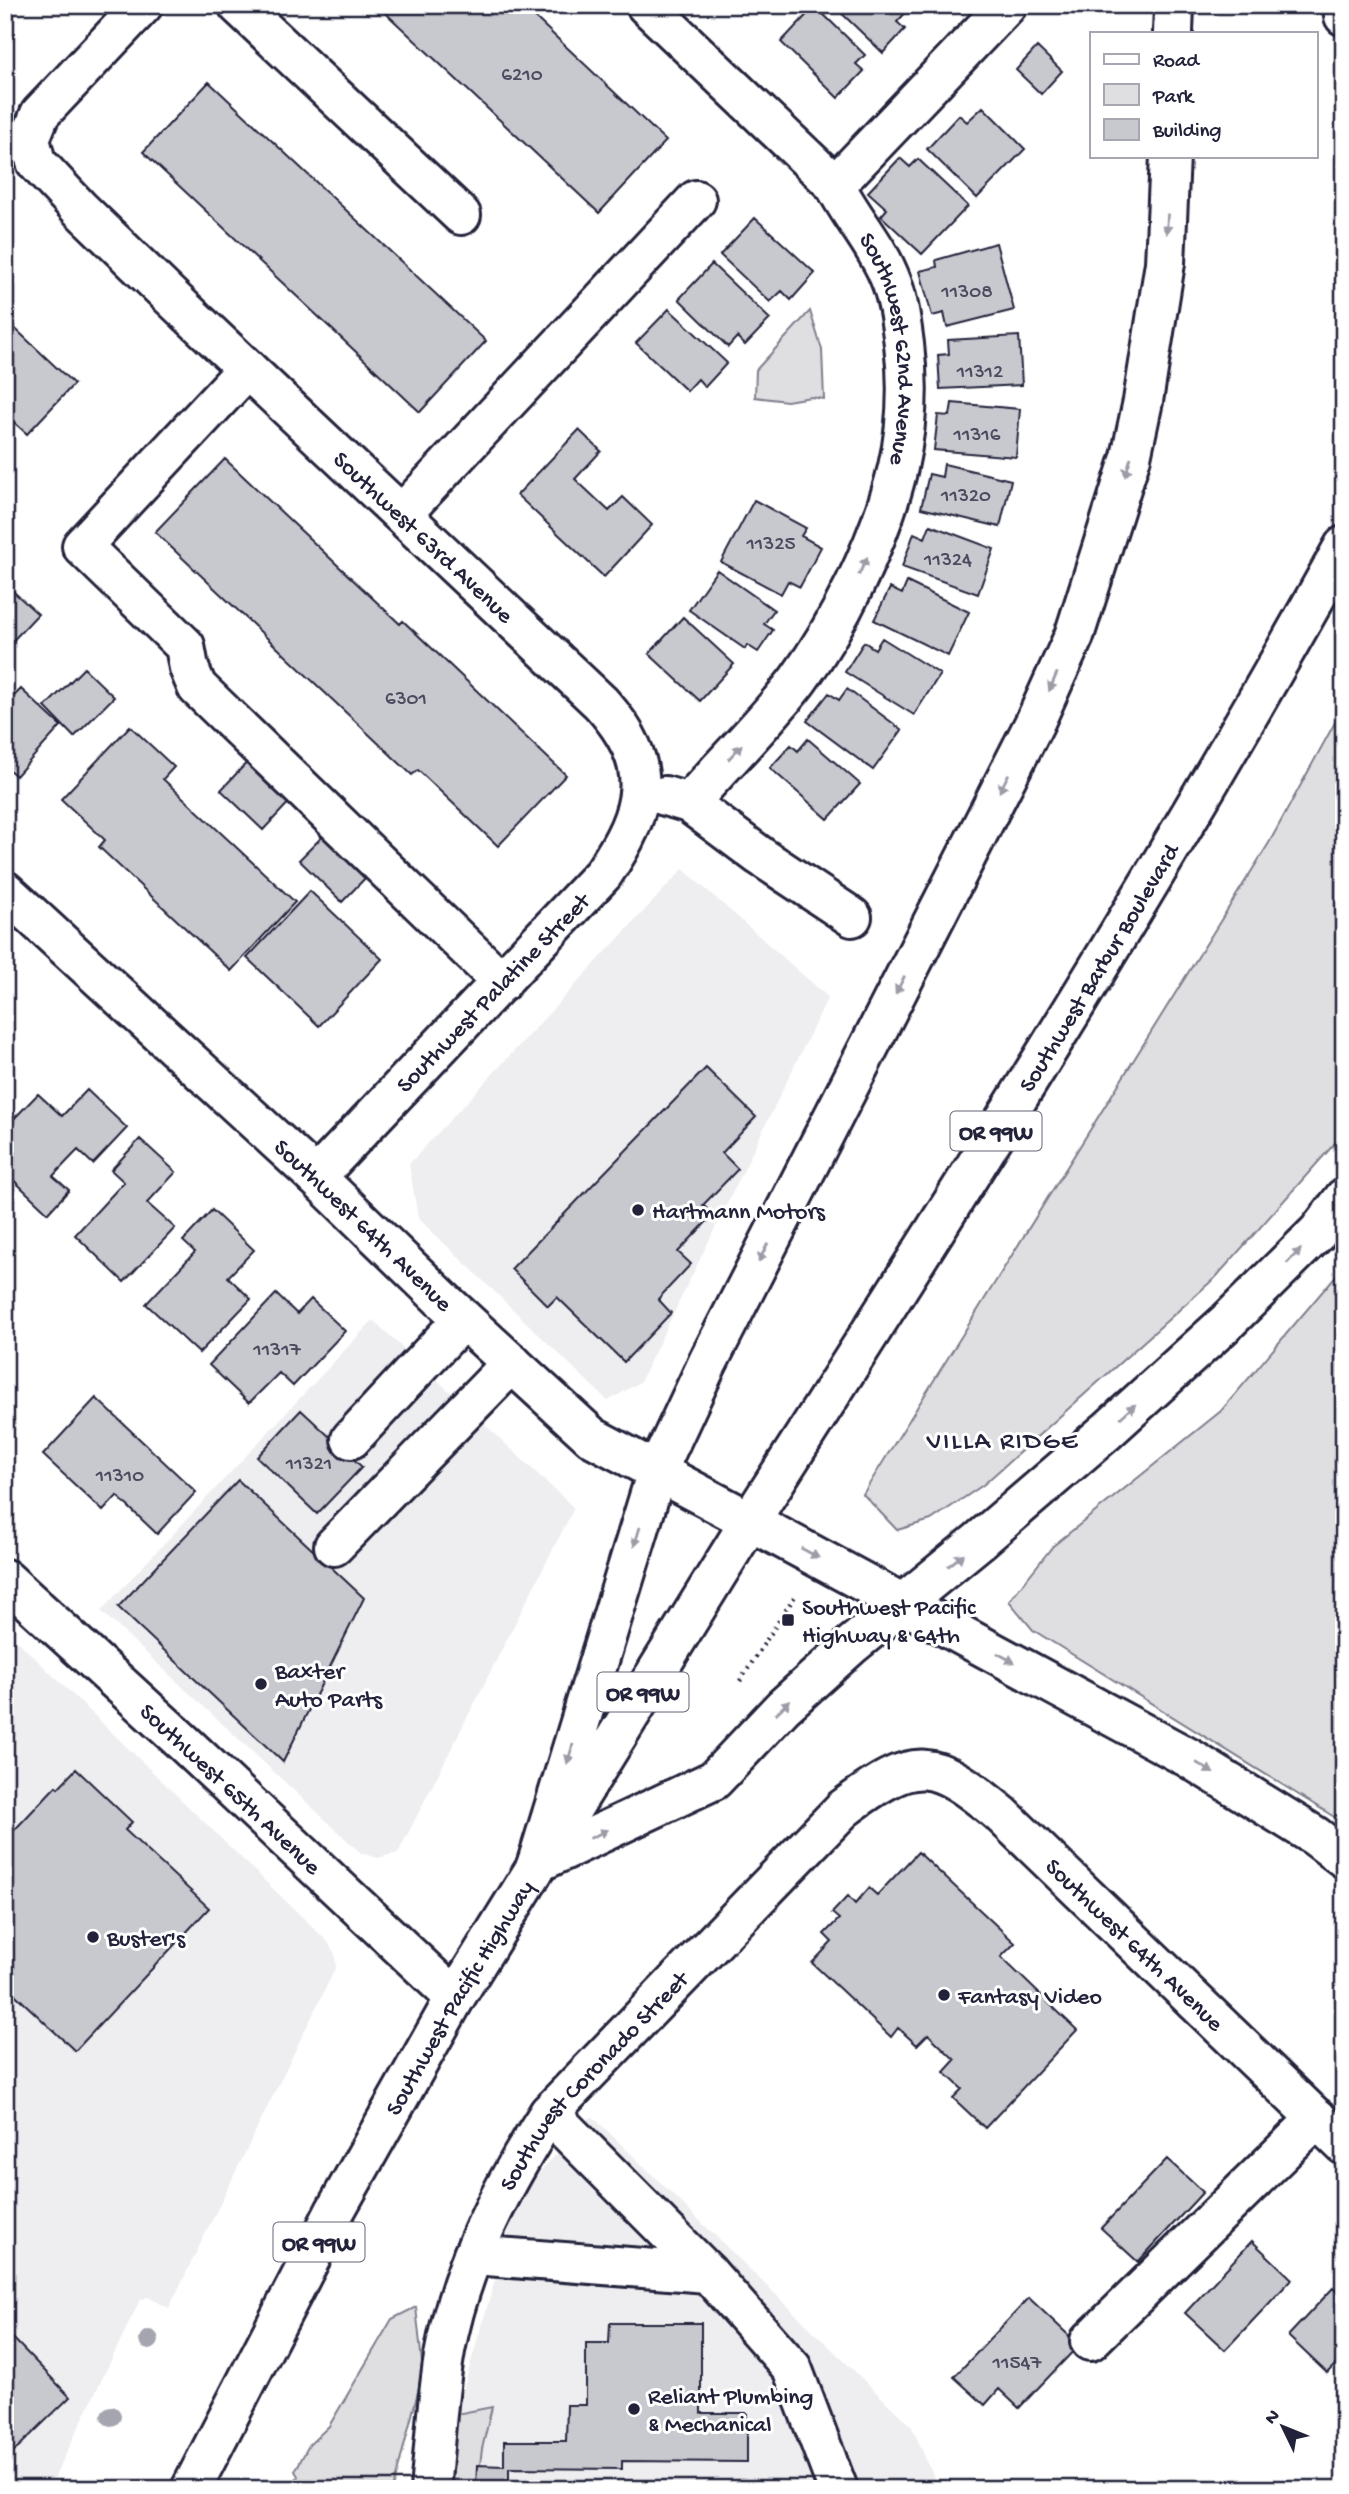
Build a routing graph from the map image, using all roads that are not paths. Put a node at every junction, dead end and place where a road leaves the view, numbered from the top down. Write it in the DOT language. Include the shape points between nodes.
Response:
graph roads {
  1 [pos="143,5"];
  2 [pos="238,5"];
  3 [pos="1007,5"];
  4 [pos="1174,5"];
  5 [pos="1343,5"];
  6 [pos="667,12"];
  7 [pos="1344,16"];
  8 [pos="1173,32"];
  9 [pos="14,137"];
  10 [pos="1170,158"];
  11 [pos="835,185"];
  12 [pos="696,200"];
  13 [pos="461,215"];
  14 [pos="247,369"];
  15 [pos="402,514"];
  16 [pos="1336,561"];
  17 [pos="639,788"];
  18 [pos="689,803"];
  19 [pos="5,891"];
  20 [pos="852,917"];
  21 [pos="502,982"];
  22 [pos="316,1177"];
  23 [pos="1344,1198"];
  24 [pos="463,1319"];
  25 [pos="512,1363"];
  26 [pos="351,1439"];
  27 [pos="657,1471"];
  28 [pos="750,1521"];
  29 [pos="334,1546"];
  30 [pos="5,1579"];
  31 [pos="903,1603"];
  32 [pos="914,1769"];
  33 [pos="1344,1858"];
  34 [pos="537,1863"];
  35 [pos="455,1998"];
  36 [pos="549,2113"];
  37 [pos="1317,2118"];
  38 [pos="1344,2145"];
  39 [pos="472,2255"];
  40 [pos="708,2273"];
  41 [pos="1090,2341"];
  42 [pos="191,2489"];
  43 [pos="430,2489"];
  44 [pos="838,2489"];
  1 -- 9 [label="main road"];
  2 -- 13 [label="main road"];
  3 -- 11 [label="main road"];
  4 -- 8 [label="main road"];
  5 -- 7 [label="main road"];
  6 -- 11 [label="main road, Southwest 62nd Avenue"];
  9 -- 14 [label="main road, Southwest 63rd Avenue" via="44,173"];
  10 -- 27 [label="main road, one-way" via="1165,263 1143,401 1131,457 1074,636 1035,722 708,1362"];
  18 -- 11 [label="main road, Southwest 62nd Avenue, one-way" via="768,717 824,641 867,558 898,470 907,368 901,319 890,277"];
  12 -- 15 [label="main road"];
  14 -- 15 [label="main road, Southwest 63rd Avenue"];
  14 -- 21 [label="main road" via="82,546 185,646 197,687"];
  15 -- 17 [label="main road, Southwest 63rd Avenue" via="621,725 632,747"];
  16 -- 28 [label="main road, Southwest Barbur Boulevard / OR 99W" via="1099,967"];
  17 -- 18 [label="main road"];
  17 -- 21 [label="main road, Southwest Palatine Street" via="629,830 603,874"];
  18 -- 20 [label="main road"];
  19 -- 22 [label="main road, Southwest 64th Avenue"];
  21 -- 22 [label="main road, Southwest Palatine Street"];
  22 -- 24 [label="main road, Southwest 64th Avenue"];
  31 -- 23 [label="main road, one-way" via="1227,1322 1318,1232"];
  24 -- 25 [label="main road, Southwest 64th Avenue"];
  24 -- 26 [label="main road"];
  25 -- 27 [label="main road, Southwest 64th Avenue" via="592,1437"];
  25 -- 29 [label="main road"];
  27 -- 28 [label="main road, Southwest 64th Avenue"];
  27 -- 34 [label="main road, one-way"];
  28 -- 31 [label="main road, Southwest 64th Avenue, one-way"];
  28 -- 34 [label="main road, Southwest Pacific Highway / OR 99W"];
  30 -- 35 [label="main road, Southwest 65th Avenue"];
  31 -- 33 [label="main road, Southwest 64th Avenue, one-way" via="1189,1758"];
  34 -- 31 [label="main road, one-way" via="713,1780 783,1707"];
  32 -- 36 [label="main road, Southwest Coronado Street" via="892,1775 843,1809"];
  32 -- 37 [label="main road, Southwest 64th Avenue" via="940,1772 963,1783 1002,1815"];
  34 -- 35 [label="main road, Southwest Pacific Highway / OR 99W"];
  35 -- 42 [label="main road, Southwest Pacific Highway / OR 99W" via="335,2211"];
  36 -- 39 [label="main road, Southwest Coronado Street" via="510,2177"];
  36 -- 40 [label="main road"];
  37 -- 38 [label="main road, Southwest 64th Avenue"];
  37 -- 41 [label="main road"];
  39 -- 40 [label="main road"];
  39 -- 43 [label="main road, Southwest Coronado Street" via="446,2350"];
  40 -- 44 [label="main road" via="792,2368"];
}
